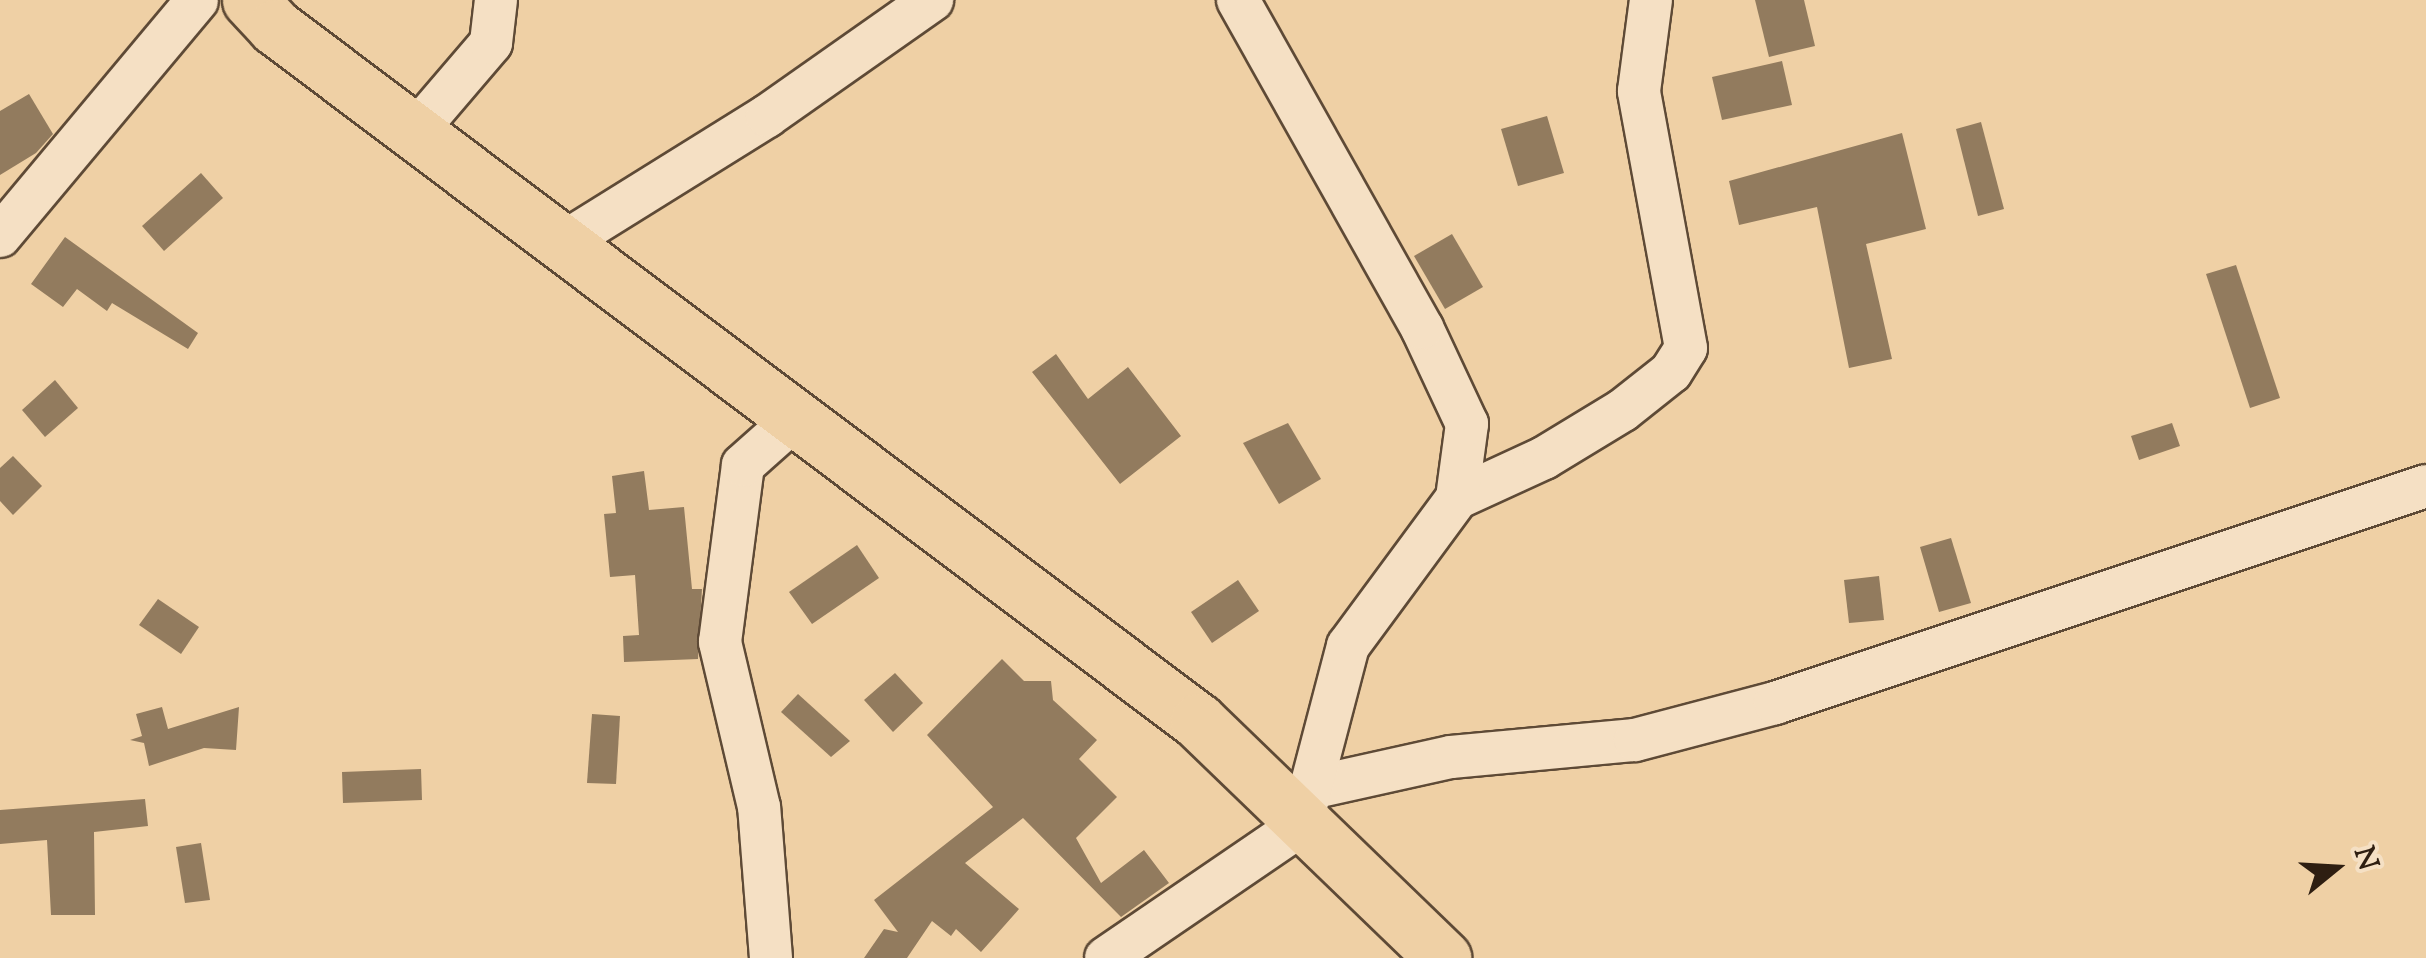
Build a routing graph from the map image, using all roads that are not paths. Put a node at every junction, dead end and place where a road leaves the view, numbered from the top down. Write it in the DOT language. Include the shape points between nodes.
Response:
graph roads {
  1 [pos="197,0"];
  2 [pos="250,0"];
  3 [pos="496,0"];
  4 [pos="932,0"];
  5 [pos="1238,0"];
  6 [pos="1652,0"];
  7 [pos="415,132"];
  8 [pos="2,230"];
  9 [pos="563,243"];
  10 [pos="796,418"];
  11 [pos="2426,486"];
  12 [pos="1457,498"];
  13 [pos="1306,806"];
  14 [pos="770,958"];
  15 [pos="1106,958"];
  16 [pos="1443,958"];
  1 -- 8 [label="street"];
  2 -- 7 [label="main road"];
  3 -- 7 [label="street" via="491,43"];
  4 -- 9 [label="street" via="767,116"];
  5 -- 12 [label="street" via="1422,328 1467,424"];
  6 -- 12 [label="street" via="1639,91 1686,348 1671,372 1623,410 1544,458"];
  7 -- 9 [label="main road"];
  9 -- 10 [label="main road"];
  10 -- 13 [label="main road"];
  10 -- 14 [label="street" via="743,465 720,642 759,806"];
  11 -- 13 [label="street" via="1776,702 1635,740 1451,757"];
  12 -- 13 [label="street" via="1348,646"];
  13 -- 15 [label="street"];
  13 -- 16 [label="main road"];
}
